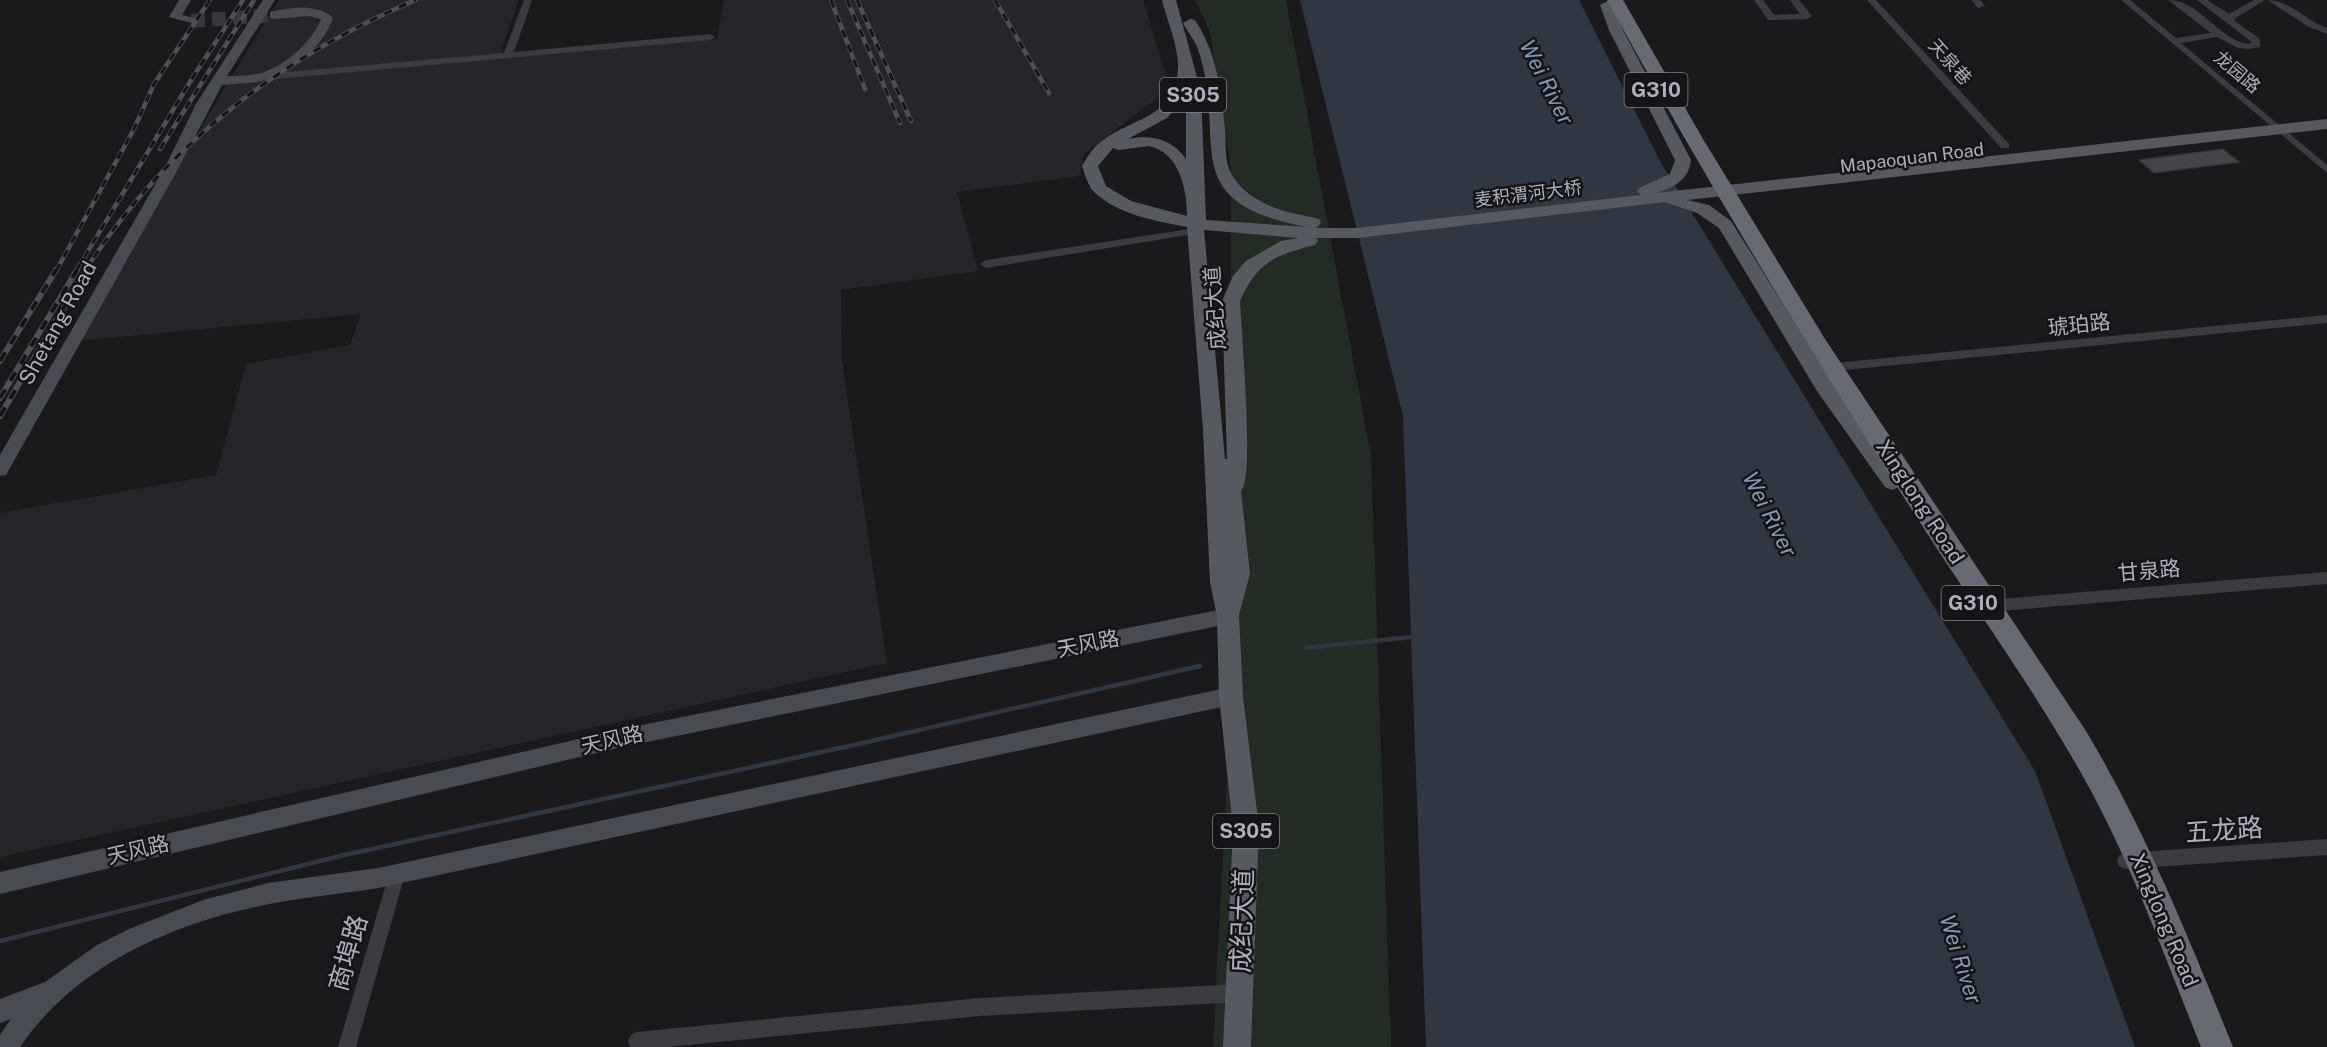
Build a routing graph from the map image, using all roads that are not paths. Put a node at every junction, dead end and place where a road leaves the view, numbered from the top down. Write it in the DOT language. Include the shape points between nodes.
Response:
graph roads {
  1 [pos="185,0"];
  2 [pos="269,0"];
  3 [pos="528,0"];
  4 [pos="1169,0"];
  5 [pos="1182,0"];
  6 [pos="1758,0"];
  7 [pos="1794,0"];
  8 [pos="1871,0"];
  9 [pos="2125,0"];
  10 [pos="2172,0"];
  11 [pos="2201,0"];
  12 [pos="2261,0"];
  13 [pos="2271,0"];
  14 [pos="1609,2"];
  15 [pos="274,15"];
  16 [pos="2229,18"];
  17 [pos="191,21"];
  18 [pos="1190,23"];
  19 [pos="2327,31"];
  20 [pos="2220,34"];
  21 [pos="710,37"];
  22 [pos="2174,41"];
  23 [pos="509,53"];
  24 [pos="1186,59"];
  25 [pos="264,77"];
  26 [pos="219,81"];
  27 [pos="2327,113"];
  28 [pos="2327,124"];
  29 [pos="2274,125"];
  30 [pos="1127,140"];
  31 [pos="2106,143"];
  32 [pos="2005,146"];
  33 [pos="2035,152"];
  34 [pos="2327,170"];
  35 [pos="1716,190"];
  36 [pos="1195,193"];
  37 [pos="1629,199"];
  38 [pos="1356,229"];
  39 [pos="1196,231"];
  40 [pos="986,264"];
  41 [pos="2327,319"];
  42 [pos="1834,367"];
  43 [pos="0,470"];
  44 [pos="1892,482"];
  45 [pos="1234,510"];
  46 [pos="2327,578"];
  47 [pos="1982,606"];
  48 [pos="1228,616"];
  49 [pos="1231,696"];
  50 [pos="2327,848"];
  51 [pos="2132,861"];
  52 [pos="398,874"];
  53 [pos="0,883"];
  54 [pos="49,993"];
  55 [pos="1240,993"];
  56 [pos="0,1011"];
  57 [pos="637,1041"];
  58 [pos="6,1047"];
  59 [pos="347,1047"];
  60 [pos="1237,1047"];
  61 [pos="2199,1047"];
  62 [pos="2217,1047"];
  1 -- 17 [label="main road" via="175,17"];
  2 -- 26 [label="main road, Shetang Road"];
  3 -- 23 [label="street"];
  4 -- 24 [label="main road, 成纪大道 / S305"];
  5 -- 18 [label="main road, 成纪大道"];
  6 -- 7 [label="street" via="1771,18 1807,16"];
  8 -- 32 [label="street, 天泉巷"];
  9 -- 22 [label="street, 龙园路"];
  10 -- 20 [label="street"];
  11 -- 16 [label="street"];
  12 -- 16 [label="street"];
  13 -- 19 [label="street" via="2292,10 2307,24"];
  14 -- 35 [label="highway, Xinglong Road"];
  14 -- 37 [label="main road" via="1616,30 1678,148 1683,168 1670,182"];
  15 -- 25 [label="main road" via="319,13 327,18 297,58"];
  16 -- 20 [label="street" via="2256,39 2257,45 2240,45"];
  18 -- 38 [label="main road" via="1204,47 1213,88 1221,166 1232,189 1256,207 1289,219"];
  18 -- 45 [label="main road, 成纪大道" via="1205,94 1226,467"];
  20 -- 22 [label="street"];
  21 -- 23 [label="street"];
  22 -- 29 [label="street, 龙园路"];
  23 -- 25 [label="street"];
  24 -- 30 [label="main road" via="1181,91 1172,105"];
  24 -- 36 [label="main road, 成纪大道 / S305" via="1193,92"];
  25 -- 26 [label="main road"];
  26 -- 43 [label="main road, Shetang Road"];
  27 -- 29 [label="main road, Mapaoquan Road"];
  28 -- 29 [label="main road, Mapaoquan Road"];
  29 -- 31 [label="main road, Mapaoquan Road"];
  29 -- 34 [label="street, 龙园路"];
  30 -- 36 [label="main road" via="1156,144 1178,155"];
  30 -- 38 [label="main road, 麦积渭河大桥" via="1101,150 1090,166 1099,188 1120,202 1165,217 1228,229 1300,234"];
  31 -- 32 [label="main road, Mapaoquan Road"];
  31 -- 33 [label="main road, Mapaoquan Road"];
  31 -- 35 [label="main road, Mapaoquan Road" via="2042,162"];
  32 -- 35 [label="main road, Mapaoquan Road"];
  33 -- 37 [label="main road, 麦积渭河大桥"];
  35 -- 42 [label="highway, Xinglong Road"];
  35 -- 44 [label="highway, Xinglong Road / G310"];
  36 -- 39 [label="main road, 成纪大道 / S305"];
  37 -- 38 [label="main road, 麦积渭河大桥"];
  37 -- 44 [label="main road" via="1677,201 1716,216 1737,243 1824,386"];
  38 -- 45 [label="main road" via="1287,245 1252,265 1242,276 1231,301 1238,450"];
  39 -- 40 [label="street"];
  39 -- 48 [label="main road, 成纪大道 / S305" via="1221,582"];
  41 -- 42 [label="street, 琥珀路"];
  42 -- 47 [label="highway, Xinglong Road"];
  44 -- 47 [label="highway, Xinglong Road / G310"];
  45 -- 48 [label="main road, 成纪大道" via="1239,574"];
  46 -- 47 [label="street, 甘泉路"];
  47 -- 51 [label="highway, Xinglong Road" via="2054,704 2114,805"];
  48 -- 49 [label="main road, 成纪大道 / S305"];
  48 -- 53 [label="main road, 天风路" via="622,738"];
  49 -- 52 [label="main road"];
  49 -- 55 [label="main road, 成纪大道 / S305" via="1246,828"];
  50 -- 51 [label="street, 五龙路"];
  51 -- 61 [label="highway, Xinglong Road"];
  51 -- 62 [label="highway, Xinglong Road"];
  52 -- 54 [label="main road" via="235,900 157,929 101,956"];
  52 -- 59 [label="street, 商埠路"];
  54 -- 56 [label="main road"];
  54 -- 58 [label="main road" via="15,1030"];
  55 -- 57 [label="street" via="980,1007"];
  55 -- 60 [label="main road, 成纪大道 / S305"];
}
